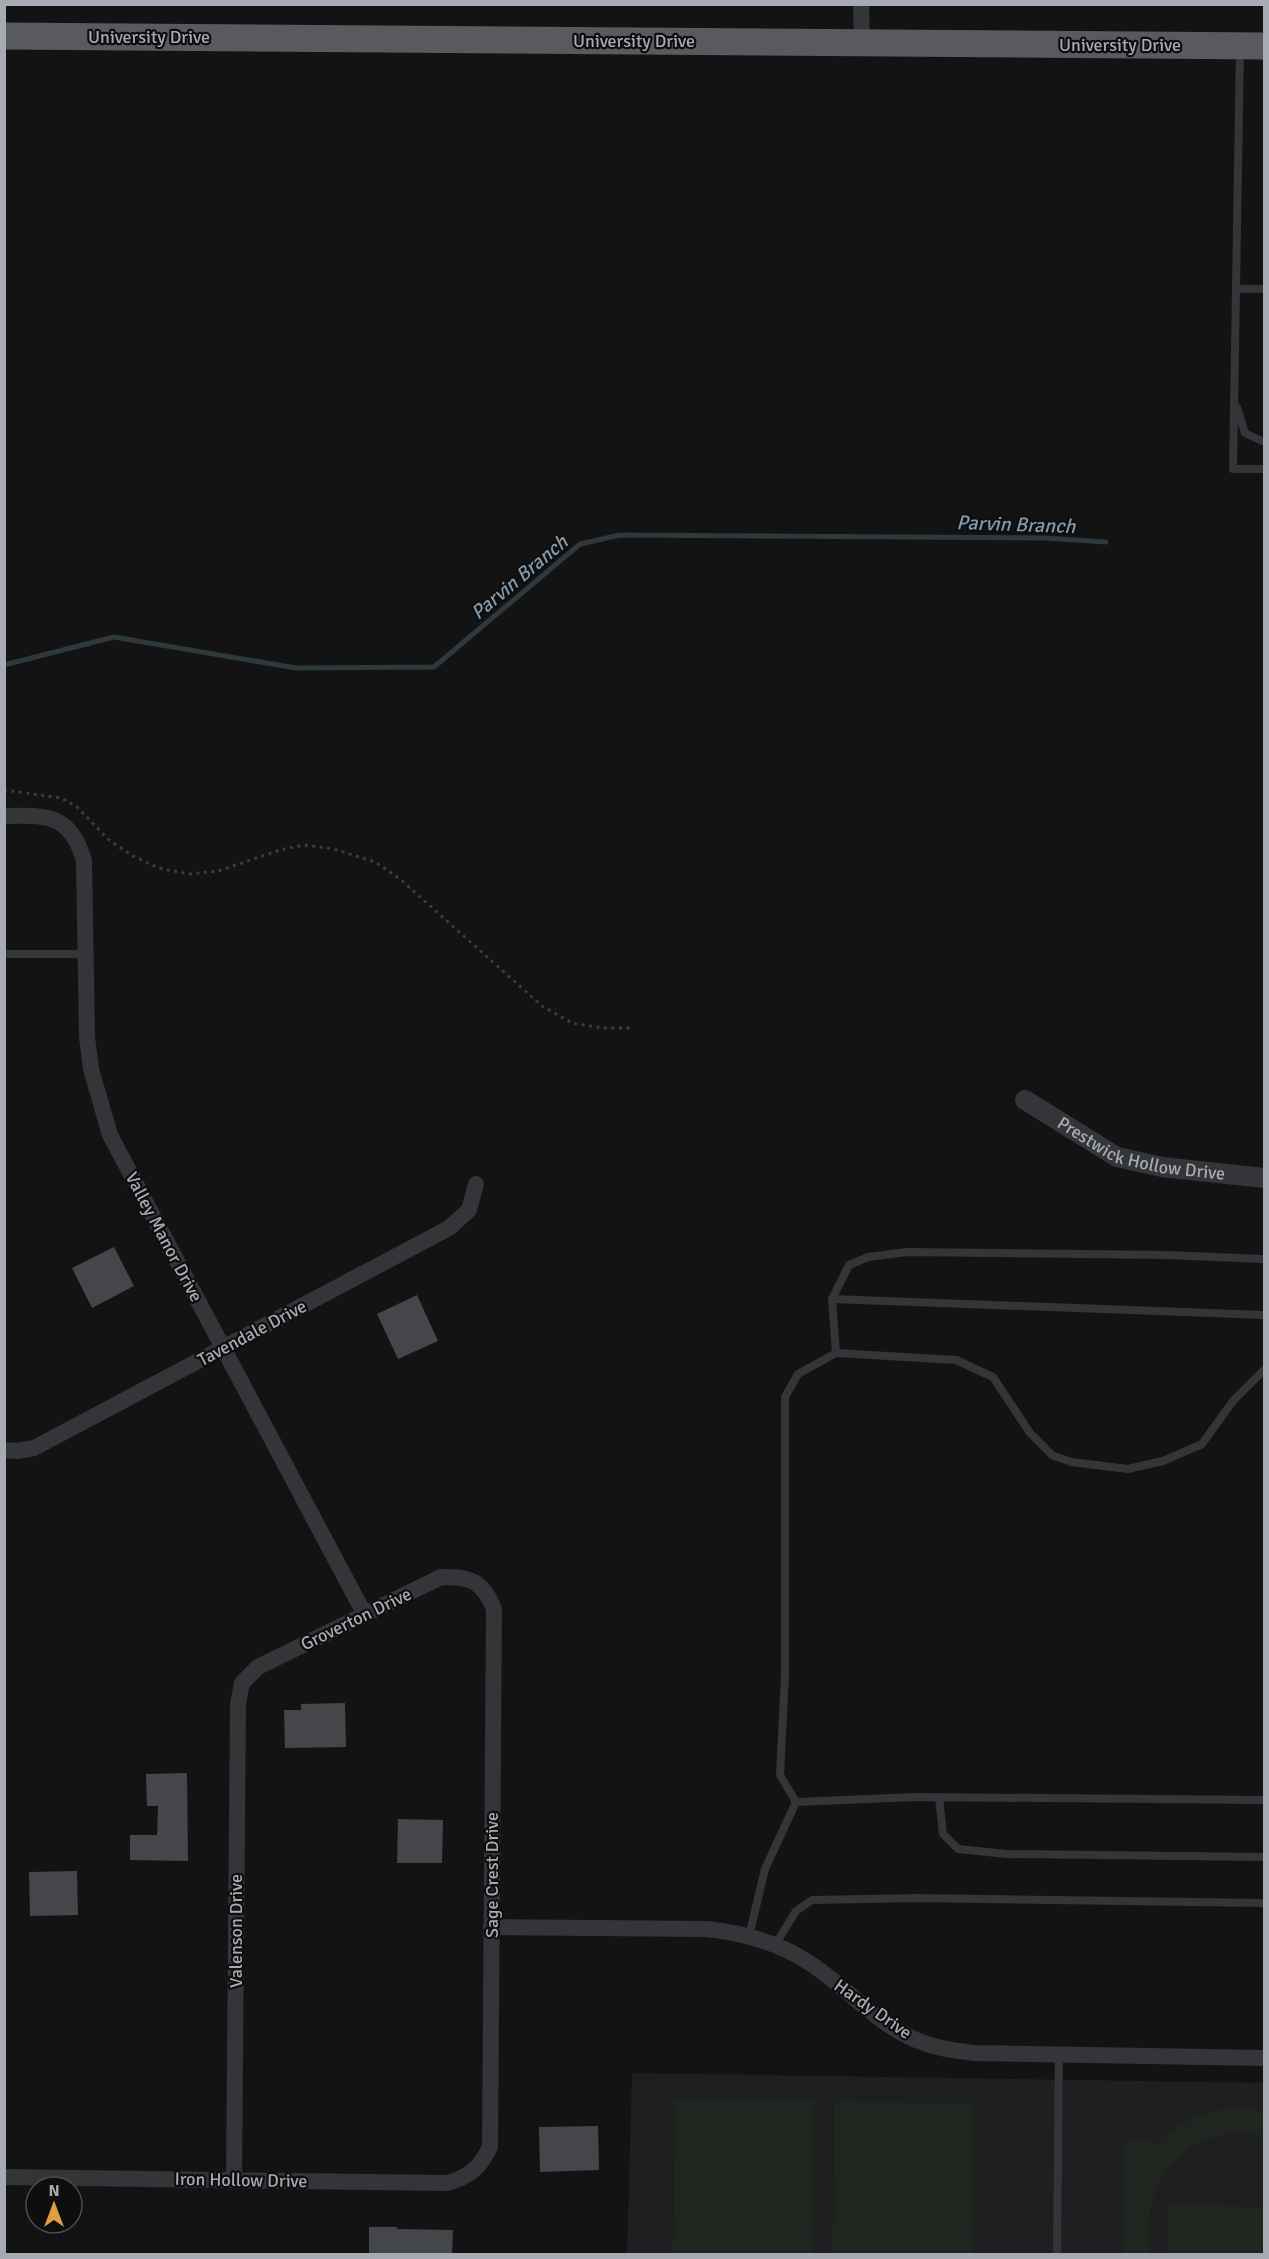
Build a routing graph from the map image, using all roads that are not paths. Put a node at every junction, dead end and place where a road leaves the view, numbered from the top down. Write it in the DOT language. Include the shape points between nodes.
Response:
graph roads {
  1 [pos="861,4"];
  2 [pos="4,36"];
  3 [pos="862,43"];
  4 [pos="1252,46"];
  5 [pos="1236,289"];
  6 [pos="1264,289"];
  7 [pos="1234,398"];
  8 [pos="1264,442"];
  9 [pos="1264,469"];
  10 [pos="4,816"];
  11 [pos="4,954"];
  12 [pos="85,954"];
  13 [pos="1025,1100"];
  14 [pos="1264,1178"];
  15 [pos="476,1184"];
  16 [pos="1264,1259"];
  17 [pos="832,1299"];
  18 [pos="1264,1316"];
  19 [pos="224,1348"];
  20 [pos="836,1353"];
  21 [pos="1264,1370"];
  22 [pos="4,1450"];
  23 [pos="476,1582"];
  24 [pos="365,1615"];
  25 [pos="242,1683"];
  26 [pos="939,1797"];
  27 [pos="1264,1800"];
  28 [pos="796,1802"];
  29 [pos="1264,1857"];
  30 [pos="1264,1903"];
  31 [pos="491,1927"];
  32 [pos="749,1936"];
  33 [pos="775,1945"];
  34 [pos="1059,2054"];
  35 [pos="1264,2058"];
  36 [pos="475,2170"];
  37 [pos="4,2177"];
  38 [pos="234,2180"];
  39 [pos="1058,2254"];
  1 -- 3 [label="street"];
  2 -- 3 [label="highway, University Drive"];
  3 -- 4 [label="highway, University Drive"];
  4 -- 5 [label="lane"];
  5 -- 6 [label="lane"];
  5 -- 7 [label="lane"];
  7 -- 8 [label="lane" via="1245,433"];
  7 -- 9 [label="lane" via="1233,469"];
  10 -- 12 [label="street, Valley Manor Drive" via="38,815 55,820 70,829 79,843 84,861"];
  11 -- 12 [label="lane"];
  12 -- 19 [label="street, Valley Manor Drive" via="91,1069 110,1135"];
  13 -- 14 [label="street, Prestwick Hollow Drive" via="1117,1157 1162,1167"];
  15 -- 19 [label="street, Tavendale Drive" via="469,1210 449,1228"];
  16 -- 17 [label="lane" via="907,1252 868,1257 849,1265"];
  17 -- 18 [label="lane"];
  17 -- 20 [label="lane"];
  19 -- 22 [label="street, Tavendale Drive" via="34,1448"];
  19 -- 24 [label="street, Valley Manor Drive"];
  20 -- 21 [label="lane" via="956,1360 993,1377 1030,1433 1052,1455 1071,1462 1128,1469 1162,1461 1202,1444 1233,1401"];
  20 -- 28 [label="lane" via="798,1374 785,1397 785,1675 780,1775"];
  23 -- 24 [label="street, Groverton Drive" via="441,1577"];
  23 -- 31 [label="street, Sage Crest Drive" via="487,1593 494,1609"];
  24 -- 25 [label="street, Groverton Drive" via="258,1667"];
  25 -- 38 [label="street, Valenson Drive" via="238,1704"];
  26 -- 27 [label="lane"];
  26 -- 28 [label="lane"];
  26 -- 29 [label="lane" via="943,1834 958,1849 1006,1854"];
  28 -- 32 [label="lane" via="765,1869"];
  30 -- 33 [label="lane" via="812,1900 796,1911"];
  31 -- 32 [label="street, Hardy Drive" via="707,1929"];
  31 -- 36 [label="street, Sage Crest Drive" via="490,2147"];
  32 -- 33 [label="street, Hardy Drive"];
  33 -- 34 [label="street, Hardy Drive" via="811,1964 896,2030 922,2043 974,2053"];
  34 -- 35 [label="street, Hardy Drive"];
  34 -- 39 [label="lane"];
  36 -- 38 [label="street, Iron Hollow Drive" via="463,2179 447,2182"];
  37 -- 38 [label="street, Iron Hollow Drive"];
}
